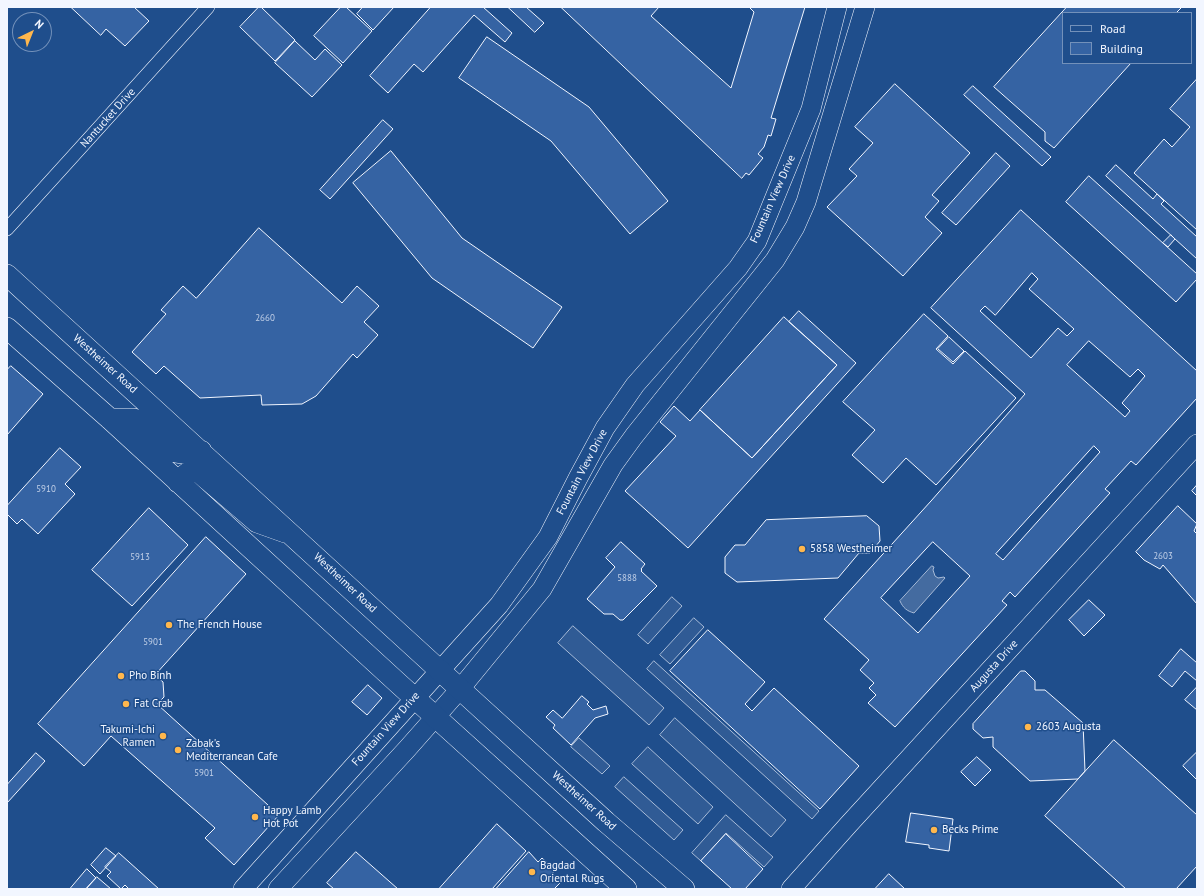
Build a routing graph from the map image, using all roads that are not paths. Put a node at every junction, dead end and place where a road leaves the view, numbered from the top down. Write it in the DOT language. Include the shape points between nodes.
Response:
graph roads {
  1 [pos="208,7"];
  2 [pos="837,7"];
  3 [pos="865,7"];
  4 [pos="7,229"];
  5 [pos="738,268"];
  6 [pos="7,275"];
  7 [pos="757,283"];
  8 [pos="7,294"];
  9 [pos="7,328"];
  10 [pos="69,331"];
  11 [pos="110,419"];
  12 [pos="1197,444"];
  13 [pos="201,451"];
  14 [pos="591,451"];
  15 [pos="612,465"];
  16 [pos="578,478"];
  17 [pos="178,482"];
  18 [pos="599,491"];
  19 [pos="291,534"];
  20 [pos="439,670"];
  21 [pos="460,690"];
  22 [pos="414,698"];
  23 [pos="435,717"];
  24 [pos="243,889"];
  25 [pos="278,889"];
  26 [pos="626,889"];
  27 [pos="684,889"];
  28 [pos="791,889"];
  1 -- 4 [label="street, Nantucket Drive"];
  2 -- 5 [label="main road, Fountain View Drive" via="811,110 757,241"];
  3 -- 7 [label="main road, Fountain View Drive" via="806,202 775,260"];
  5 -- 7 [label="main road"];
  5 -- 14 [label="main road, Fountain View Drive" via="635,385"];
  6 -- 10 [label="main road, Westheimer Road"];
  7 -- 15 [label="main road, Fountain View Drive"];
  8 -- 10 [label="main road"];
  9 -- 11 [label="main road"];
  10 -- 13 [label="main road, Westheimer Road"];
  11 -- 13 [label="main road" via="134,419 177,453"];
  11 -- 17 [label="main road"];
  12 -- 28 [label="main road, Augusta Drive"];
  13 -- 19 [label="main road, Westheimer Road"];
  14 -- 15 [label="main road"];
  14 -- 16 [label="main road, Fountain View Drive"];
  15 -- 18 [label="main road, Fountain View Drive"];
  16 -- 18 [label="main road"];
  16 -- 20 [label="main road, Fountain View Drive" via="548,537 498,605"];
  17 -- 19 [label="main road" via="188,472 200,473 257,522"];
  17 -- 22 [label="main road"];
  18 -- 21 [label="main road, Fountain View Drive" via="542,590"];
  19 -- 20 [label="main road, Westheimer Road"];
  20 -- 21 [label="main road, Westheimer Road"];
  20 -- 22 [label="main road, Fountain View Drive"];
  21 -- 23 [label="main road, Fountain View Drive"];
  21 -- 27 [label="main road, Westheimer Road"];
  22 -- 23 [label="main road"];
  22 -- 24 [label="main road, Fountain View Drive"];
  23 -- 25 [label="main road, Fountain View Drive"];
  23 -- 26 [label="main road"];
}
